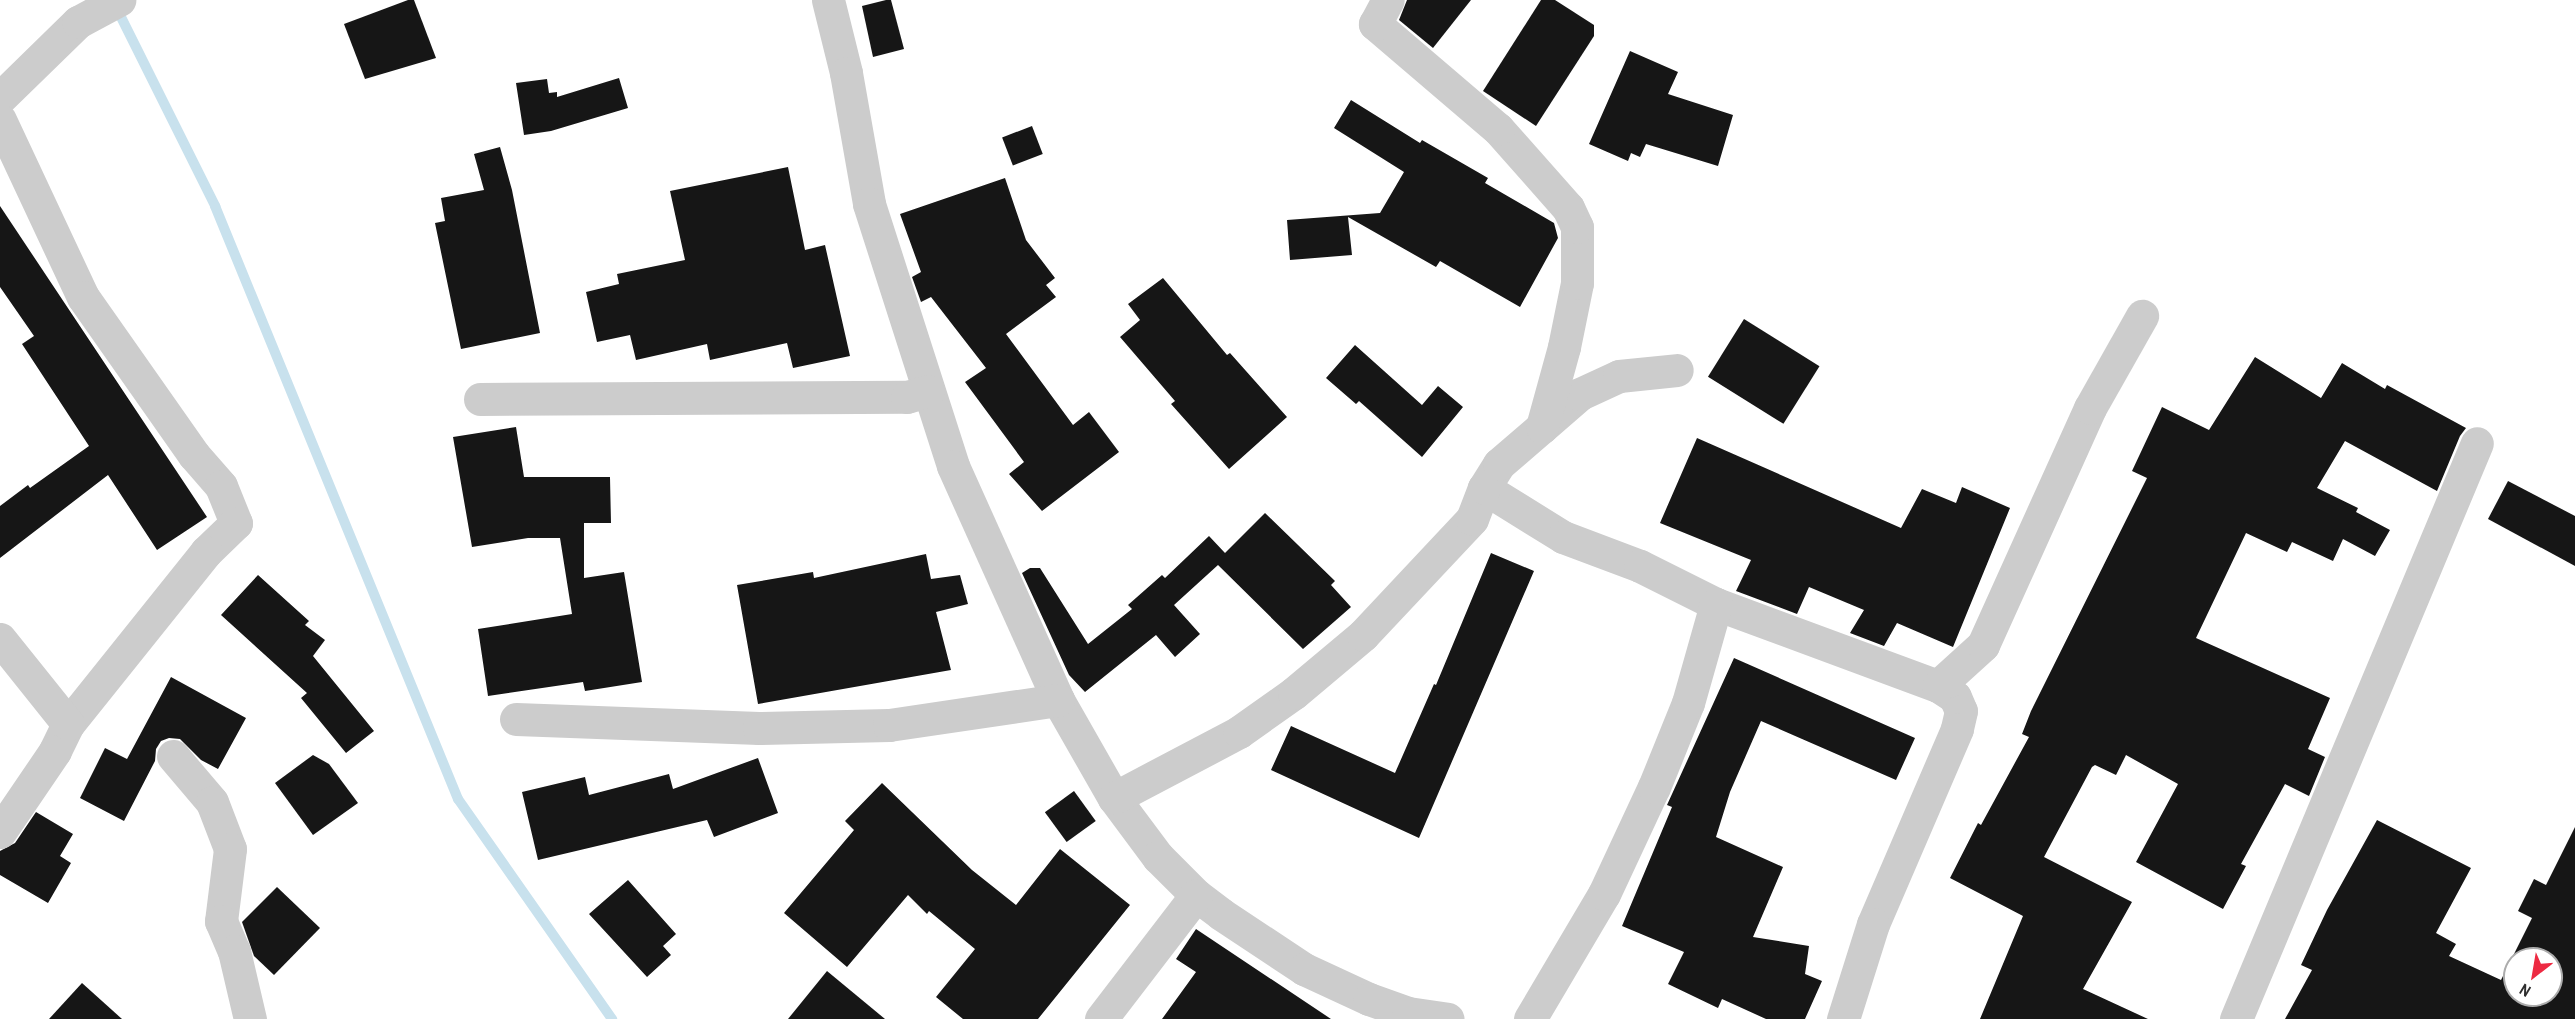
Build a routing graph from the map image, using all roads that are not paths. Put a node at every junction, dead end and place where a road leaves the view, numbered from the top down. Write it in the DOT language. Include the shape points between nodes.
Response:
graph roads {
  1 [pos="119,0"];
  2 [pos="828,0"];
  3 [pos="1388,0"];
  4 [pos="0,98"];
  5 [pos="0,120"];
  6 [pos="2142,316"];
  7 [pos="1677,370"];
  8 [pos="928,391"];
  9 [pos="480,399"];
  10 [pos="1542,427"];
  11 [pos="2476,443"];
  12 [pos="1484,488"];
  13 [pos="1716,604"];
  14 [pos="0,639"];
  15 [pos="1938,686"];
  16 [pos="1058,700"];
  17 [pos="516,719"];
  18 [pos="68,724"];
  19 [pos="173,756"];
  20 [pos="1114,798"];
  21 [pos="0,831"];
  22 [pos="1196,895"];
  23 [pos="250,1019"];
  24 [pos="1101,1019"];
  25 [pos="1448,1019"];
  26 [pos="1530,1019"];
  27 [pos="1843,1019"];
  28 [pos="2236,1019"];
  1 -- 4 [label="street" via="78,22"];
  2 -- 8 [label="street" via="846,73 869,204"];
  3 -- 10 [label="street" via="1375,24 1498,129 1568,208 1577,227 1577,283"];
  5 -- 18 [label="street" via="83,297 194,455 221,486 236,523 206,552"];
  6 -- 15 [label="street" via="2090,408 1983,645"];
  7 -- 10 [label="street" via="1619,376 1580,394"];
  8 -- 9 [label="street" via="907,397"];
  8 -- 16 [label="street" via="953,466"];
  10 -- 12 [label="street" via="1499,464"];
  11 -- 28 [label="street"];
  12 -- 13 [label="street" via="1563,537 1640,566"];
  12 -- 20 [label="street" via="1472,519 1363,635 1303,686 1239,732"];
  13 -- 15 [label="street"];
  13 -- 26 [label="street" via="1688,703 1654,787 1604,894"];
  14 -- 18 [label="street"];
  15 -- 27 [label="street" via="1960,705 1957,729 1873,924"];
  16 -- 17 [label="street" via="889,725 759,728"];
  16 -- 20 [label="street"];
  18 -- 21 [label="street"];
  19 -- 23 [label="street" via="212,802 230,849 221,921 234,951"];
  20 -- 22 [label="street" via="1158,857"];
  22 -- 24 [label="street"];
  22 -- 25 [label="street" via="1304,969 1408,1013"];
}
